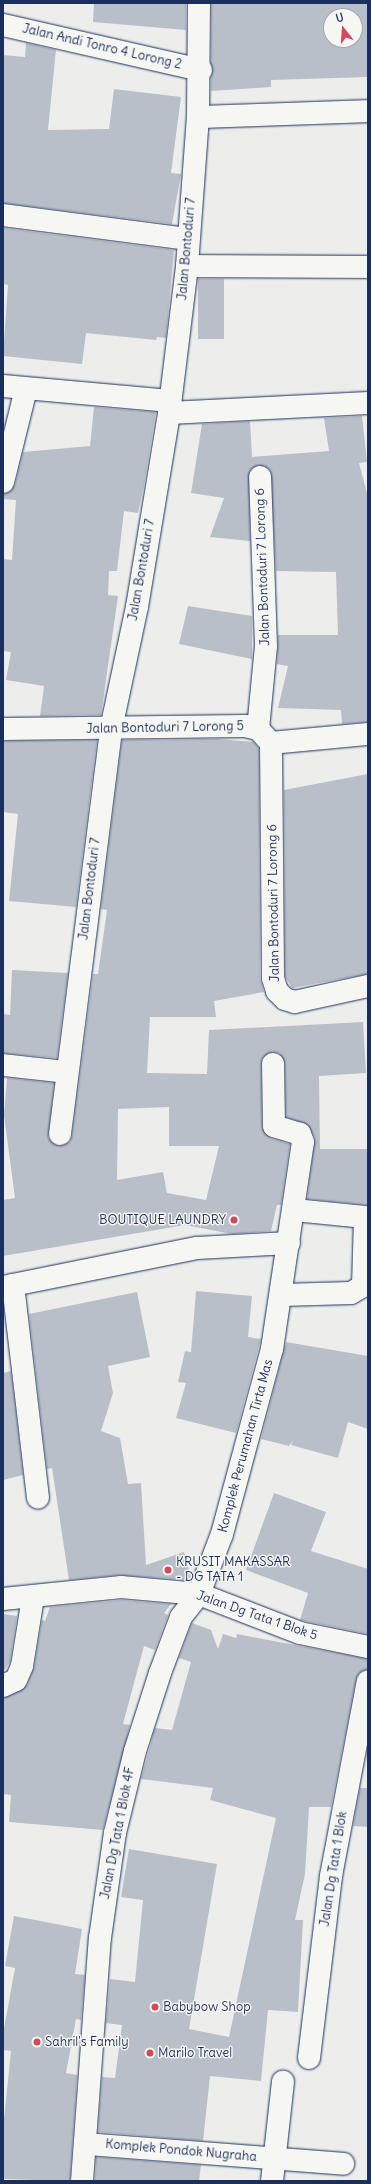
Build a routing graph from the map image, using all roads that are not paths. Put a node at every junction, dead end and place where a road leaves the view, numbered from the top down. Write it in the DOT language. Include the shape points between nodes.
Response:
graph roads {
  1 [pos="199,3"];
  2 [pos="3,25"];
  3 [pos="201,70"];
  4 [pos="368,111"];
  5 [pos="198,117"];
  6 [pos="3,215"];
  7 [pos="186,239"];
  8 [pos="187,266"];
  9 [pos="368,267"];
  10 [pos="3,386"];
  11 [pos="26,389"];
  12 [pos="368,403"];
  13 [pos="169,407"];
  14 [pos="260,477"];
  15 [pos="3,482"];
  16 [pos="3,729"];
  17 [pos="111,729"];
  18 [pos="368,734"];
  19 [pos="264,736"];
  20 [pos="368,986"];
  21 [pos="273,1064"];
  22 [pos="3,1065"];
  23 [pos="66,1072"];
  24 [pos="60,1134"];
  25 [pos="294,1210"];
  26 [pos="288,1243"];
  27 [pos="8,1286"];
  28 [pos="282,1295"];
  29 [pos="38,1498"];
  30 [pos="199,1594"];
  31 [pos="33,1597"];
  32 [pos="3,1599"];
  33 [pos="368,1647"];
  34 [pos="368,1681"];
  35 [pos="3,1686"];
  36 [pos="309,2058"];
  37 [pos="282,2082"];
  38 [pos="86,2144"];
  39 [pos="275,2159"];
  40 [pos="343,2164"];
  41 [pos="82,2181"];
  42 [pos="272,2181"];
  1 -- 3 [label="street, Jalan Bontoduri 7"];
  2 -- 3 [label="street, Jalan Andi Tonro 4 Lorong 2"];
  3 -- 5 [label="street, Jalan Bontoduri 7"];
  4 -- 5 [label="street"];
  5 -- 7 [label="street, Jalan Bontoduri 7"];
  6 -- 7 [label="street"];
  7 -- 8 [label="street, Jalan Bontoduri 7"];
  8 -- 9 [label="street"];
  8 -- 13 [label="street, Jalan Bontoduri 7"];
  10 -- 11 [label="street"];
  11 -- 13 [label="street"];
  11 -- 15 [label="street"];
  12 -- 13 [label="street"];
  13 -- 17 [label="street, Jalan Bontoduri 7" via="136,607"];
  14 -- 19 [label="street, Jalan Bontoduri 7 Lorong 6" via="266,646"];
  16 -- 17 [label="street, Jalan Bontoduri 7 Lorong 5"];
  17 -- 19 [label="street, Jalan Bontoduri 7 Lorong 5" via="245,726"];
  17 -- 23 [label="street, Jalan Bontoduri 7"];
  18 -- 19 [label="street, Jalan Bontoduri 7 Lorong 5"];
  19 -- 20 [label="street, Jalan Bontoduri 7 Lorong 6" via="273,978 276,991 284,999 295,1002"];
  21 -- 25 [label="street, Komplek Perumahan Tirta Mas" via="274,1126 302,1136"];
  22 -- 23 [label="street"];
  23 -- 24 [label="street, Jalan Bontoduri 7"];
  25 -- 26 [label="street, Komplek Perumahan Tirta Mas"];
  25 -- 28 [label="street" via="365,1217 363,1286 351,1293"];
  26 -- 27 [label="street" via="197,1248"];
  26 -- 28 [label="street, Komplek Perumahan Tirta Mas"];
  27 -- 29 [label="street"];
  28 -- 30 [label="street, Komplek Perumahan Tirta Mas" via="250,1440 222,1534"];
  30 -- 31 [label="street, Jalan Dg Tata 1 Blok 5" via="121,1587"];
  30 -- 33 [label="street, Jalan Dg Tata 1 Blok 5" via="300,1633"];
  30 -- 38 [label="street, Jalan Dg Tata 1 Blok 4F" via="181,1617 160,1673 135,1750 115,1833 100,1938"];
  31 -- 32 [label="street, Jalan Dg Tata 1 Blok 5"];
  31 -- 35 [label="street" via="22,1666 16,1680"];
  34 -- 36 [label="street, Jalan Dg Tata 1 Blok" via="331,1876"];
  37 -- 39 [label="street, Komplek Pondok Nugraha"];
  38 -- 39 [label="street, Komplek Pondok Nugraha"];
  38 -- 41 [label="street, Jalan Dg Tata 1 Blok 4F"];
  39 -- 40 [label="street, Komplek Pondok Nugraha"];
  39 -- 42 [label="street, Komplek Pondok Nugraha"];
}
